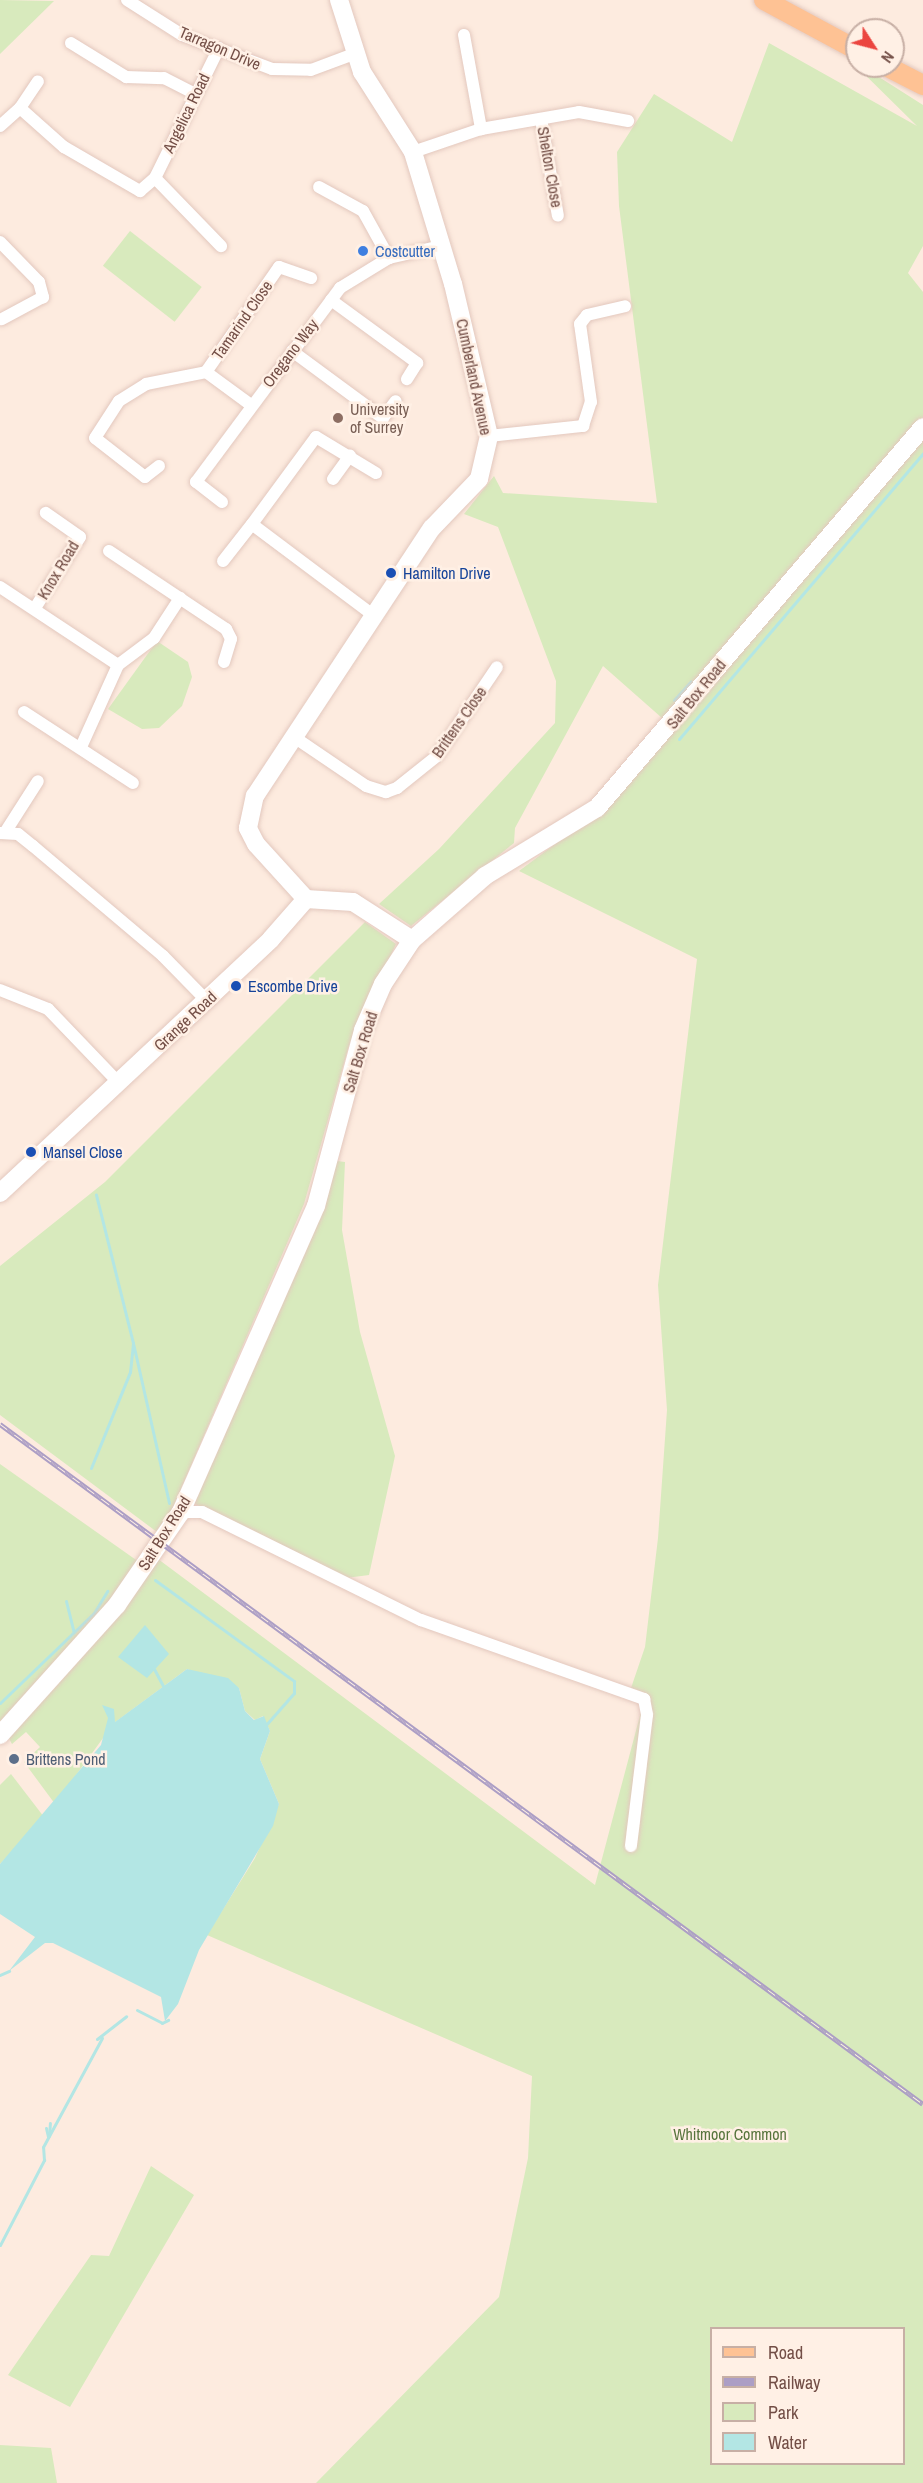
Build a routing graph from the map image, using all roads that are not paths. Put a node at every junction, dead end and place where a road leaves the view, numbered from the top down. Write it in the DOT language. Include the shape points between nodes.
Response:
graph roads {
  1 [pos="127,0"];
  2 [pos="339,0"];
  3 [pos="764,0"];
  4 [pos="464,35"];
  5 [pos="71,43"];
  6 [pos="845,44"];
  7 [pos="219,48"];
  8 [pos="354,54"];
  9 [pos="905,76"];
  10 [pos="38,81"];
  11 [pos="923,85"];
  12 [pos="193,93"];
  13 [pos="20,108"];
  14 [pos="541,119"];
  15 [pos="628,121"];
  16 [pos="0,126"];
  17 [pos="481,129"];
  18 [pos="413,152"];
  19 [pos="155,178"];
  20 [pos="319,187"];
  21 [pos="558,216"];
  22 [pos="0,242"];
  23 [pos="221,246"];
  24 [pos="441,246"];
  25 [pos="389,258"];
  26 [pos="311,278"];
  27 [pos="331,300"];
  28 [pos="625,306"];
  29 [pos="2,319"];
  30 [pos="292,351"];
  31 [pos="206,372"];
  32 [pos="407,379"];
  33 [pos="396,401"];
  34 [pos="251,405"];
  35 [pos="923,427"];
  36 [pos="489,436"];
  37 [pos="350,456"];
  38 [pos="159,466"];
  39 [pos="376,473"];
  40 [pos="333,479"];
  41 [pos="222,502"];
  42 [pos="46,513"];
  43 [pos="252,524"];
  44 [pos="109,551"];
  45 [pos="223,561"];
  46 [pos="0,587"];
  47 [pos="180,598"];
  48 [pos="35,608"];
  49 [pos="374,615"];
  50 [pos="224,662"];
  51 [pos="118,665"];
  52 [pos="497,667"];
  53 [pos="24,712"];
  54 [pos="294,737"];
  55 [pos="81,747"];
  56 [pos="38,781"];
  57 [pos="133,783"];
  58 [pos="3,832"];
  59 [pos="306,899"];
  60 [pos="412,940"];
  61 [pos="0,990"];
  62 [pos="207,1001"];
  63 [pos="119,1083"];
  64 [pos="0,1193"];
  65 [pos="181,1512"];
  66 [pos="0,1735"];
  67 [pos="631,1846"];
  1 -- 7 [label="street, Tarragon Drive" via="182,35"];
  2 -- 8 [label="street, Cumberland Avenue"];
  3 -- 6 [label="main road"];
  4 -- 17 [label="street"];
  5 -- 12 [label="street" via="126,77 164,78"];
  7 -- 8 [label="street, Tarragon Drive" via="283,70 311,70"];
  7 -- 12 [label="street, Angelica Road"];
  8 -- 18 [label="street, Cumberland Avenue"];
  9 -- 11 [label="main road"];
  10 -- 13 [label="street"];
  12 -- 19 [label="street, Angelica Road"];
  13 -- 16 [label="street"];
  13 -- 19 [label="street" via="64,147 130,188 140,191"];
  14 -- 15 [label="street" via="579,112"];
  14 -- 17 [label="street"];
  14 -- 21 [label="street, Shelton Close"];
  17 -- 18 [label="street"];
  18 -- 24 [label="street, Cumberland Avenue"];
  19 -- 23 [label="street"];
  20 -- 25 [label="street" via="363,211"];
  22 -- 29 [label="street" via="39,282 44,297"];
  24 -- 25 [label="street, Oregano Way"];
  24 -- 36 [label="street, Cumberland Avenue"];
  25 -- 27 [label="street, Oregano Way" via="340,288"];
  26 -- 31 [label="street, Tamarind Close" via="279,267"];
  27 -- 30 [label="street, Oregano Way"];
  27 -- 32 [label="street" via="417,363"];
  28 -- 36 [label="street" via="587,315 580,324 591,402 583,426"];
  30 -- 33 [label="street" via="383,418"];
  30 -- 34 [label="street, Oregano Way"];
  31 -- 34 [label="street"];
  31 -- 38 [label="street" via="146,384 119,401 100,424 95,438 145,477"];
  34 -- 41 [label="street, Oregano Way" via="195,482"];
  35 -- 60 [label="street, Salt Box Road" via="604,801 579,823 485,876"];
  36 -- 49 [label="street, Cumberland Avenue" via="479,479 432,528"];
  37 -- 39 [label="street"];
  37 -- 40 [label="street"];
  37 -- 43 [label="street" via="316,436"];
  42 -- 48 [label="street, Knox Road" via="80,537"];
  43 -- 45 [label="street"];
  43 -- 49 [label="street"];
  44 -- 47 [label="street"];
  46 -- 48 [label="street, Knox Road"];
  47 -- 50 [label="street" via="226,629 231,639"];
  47 -- 51 [label="street" via="154,638"];
  48 -- 51 [label="street, Knox Road"];
  49 -- 54 [label="street, Cumberland Avenue"];
  51 -- 55 [label="street"];
  52 -- 54 [label="street, Brittens Close" via="437,756 398,788 386,792 366,786"];
  53 -- 55 [label="street"];
  54 -- 59 [label="street, Cumberland Avenue" via="255,796 248,828 268,862"];
  55 -- 57 [label="street"];
  56 -- 58 [label="street"];
  58 -- 62 [label="street" via="33,846 163,956"];
  59 -- 60 [label="street" via="353,902"];
  59 -- 62 [label="street, Grange Road"];
  60 -- 65 [label="street, Salt Box Road" via="383,984 363,1030 316,1206"];
  61 -- 63 [label="street" via="48,1009"];
  62 -- 63 [label="street, Grange Road"];
  63 -- 64 [label="street, Grange Road"];
  65 -- 66 [label="street, Salt Box Road" via="121,1600"];
  65 -- 67 [label="street" via="202,1512 421,1620 644,1699 647,1715"];
}
